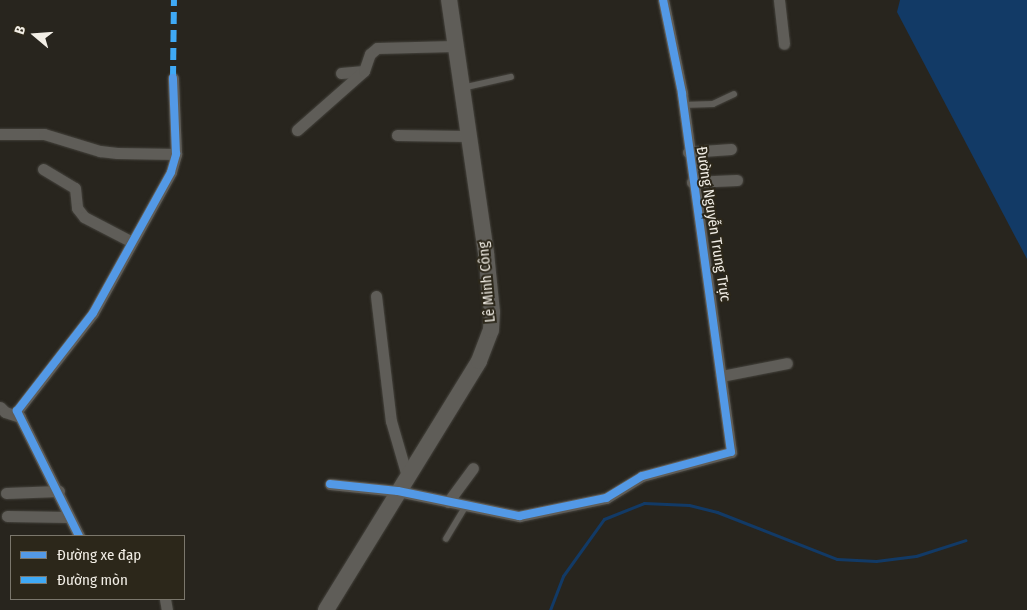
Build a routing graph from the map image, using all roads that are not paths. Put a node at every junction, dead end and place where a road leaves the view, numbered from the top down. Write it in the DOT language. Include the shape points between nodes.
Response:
graph roads {
  1 [pos="449,0"];
  2 [pos="663,0"];
  3 [pos="779,0"];
  4 [pos="784,44"];
  5 [pos="454,46"];
  6 [pos="364,71"];
  7 [pos="341,73"];
  8 [pos="511,77"];
  9 [pos="173,78"];
  10 [pos="460,89"];
  11 [pos="734,94"];
  12 [pos="683,105"];
  13 [pos="297,130"];
  14 [pos="0,134"];
  15 [pos="397,134"];
  16 [pos="467,136"];
  17 [pos="731,149"];
  18 [pos="688,152"];
  19 [pos="176,154"];
  20 [pos="43,169"];
  21 [pos="737,180"];
  22 [pos="692,182"];
  23 [pos="132,242"];
  24 [pos="376,296"];
  25 [pos="787,363"];
  26 [pos="721,376"];
  27 [pos="0,407"];
  28 [pos="20,417"];
  29 [pos="473,468"];
  30 [pos="407,476"];
  31 [pos="330,484"];
  32 [pos="59,491"];
  33 [pos="398,491"];
  34 [pos="6,493"];
  35 [pos="448,502"];
  36 [pos="467,504"];
  37 [pos="7,516"];
  38 [pos="69,517"];
  39 [pos="78,535"];
  40 [pos="446,539"];
  41 [pos="326,610"];
  1 -- 5 [label="main road, Lê Minh Công"];
  2 -- 12 [label="street, Đường Nguyễn Trung Trực"];
  3 -- 4 [label="street"];
  5 -- 6 [label="street" via="377,48 370,54"];
  5 -- 10 [label="main road, Lê Minh Công"];
  6 -- 7 [label="street"];
  6 -- 13 [label="street"];
  8 -- 10 [label="lane"];
  9 -- 19 [label="street"];
  10 -- 16 [label="main road, Lê Minh Công"];
  11 -- 12 [label="lane" via="713,104"];
  12 -- 18 [label="street, Đường Nguyễn Trung Trực"];
  14 -- 19 [label="street" via="44,134 108,152"];
  15 -- 16 [label="street"];
  16 -- 30 [label="main road, Lê Minh Công" via="489,281 491,330 479,361"];
  17 -- 18 [label="street"];
  18 -- 22 [label="street, Đường Nguyễn Trung Trực"];
  19 -- 23 [label="street" via="171,172"];
  20 -- 23 [label="street" via="75,188 77,208 84,217"];
  21 -- 22 [label="street"];
  22 -- 26 [label="street, Đường Nguyễn Trung Trực"];
  23 -- 28 [label="street" via="93,312 18,406"];
  24 -- 30 [label="street" via="391,422"];
  25 -- 26 [label="street"];
  26 -- 36 [label="street, Đường Nguyễn Trung Trực" via="732,452 642,476 606,498 528,515 511,516"];
  27 -- 28 [label="street"];
  28 -- 32 [label="street"];
  29 -- 35 [label="street"];
  30 -- 33 [label="main road, Lê Minh Công"];
  31 -- 33 [label="street"];
  32 -- 34 [label="street"];
  32 -- 38 [label="street"];
  33 -- 35 [label="street"];
  33 -- 41 [label="main road, Lê Minh Công"];
  35 -- 36 [label="street"];
  36 -- 40 [label="lane"];
  37 -- 38 [label="street"];
  38 -- 39 [label="street"];
}
